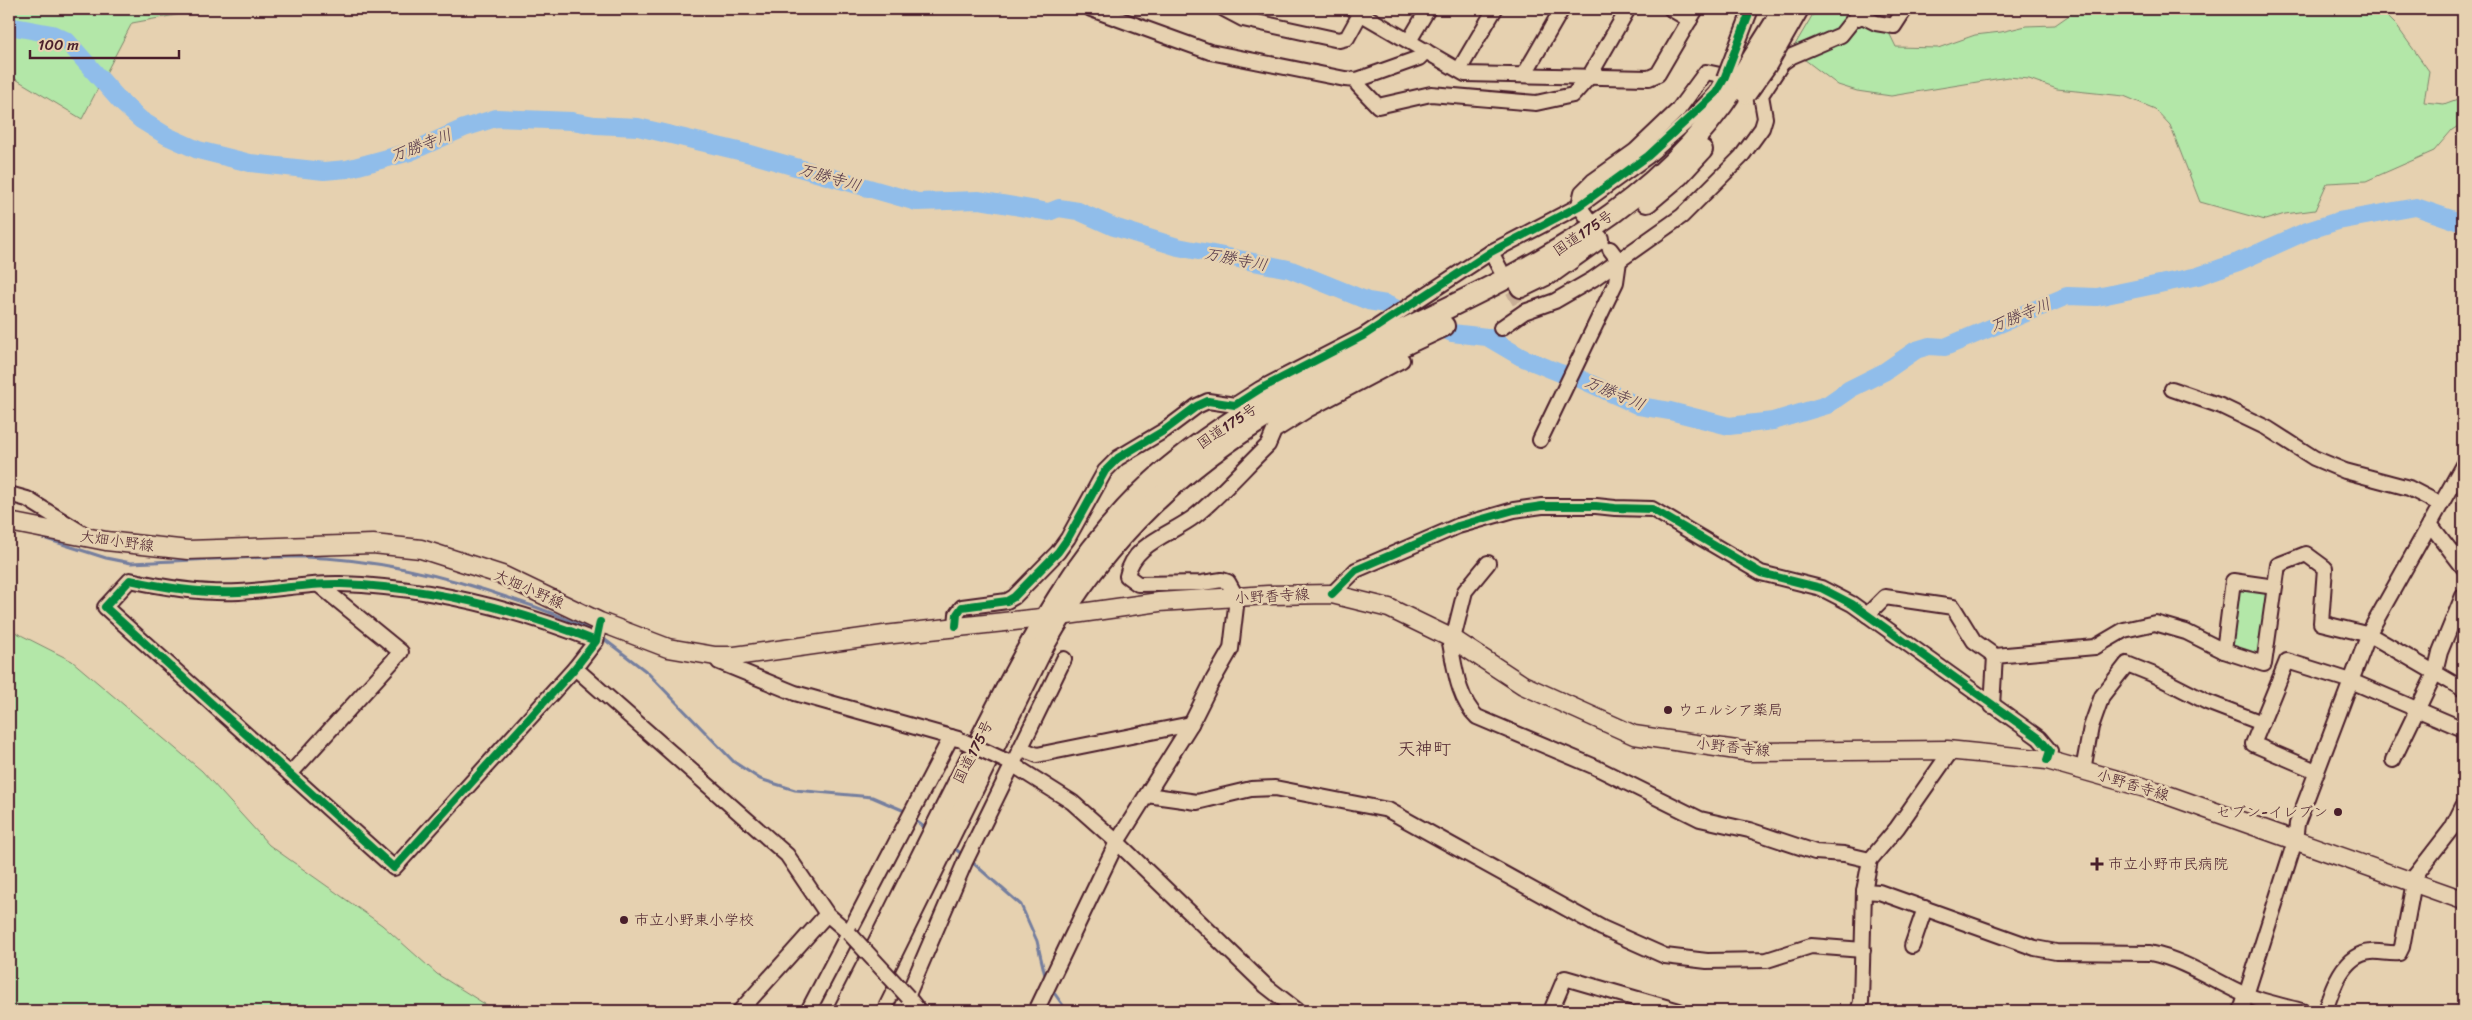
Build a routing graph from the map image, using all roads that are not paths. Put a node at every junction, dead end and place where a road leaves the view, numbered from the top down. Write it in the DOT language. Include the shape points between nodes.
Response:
graph roads {
  1 [pos="1090,9"];
  2 [pos="1224,9"];
  3 [pos="1428,9"];
  4 [pos="1495,9"];
  5 [pos="1562,9"];
  6 [pos="1628,9"];
  7 [pos="1671,9"];
  8 [pos="1751,9"];
  9 [pos="1783,9"];
  10 [pos="1798,9"];
  11 [pos="1359,10"];
  12 [pos="1899,11"];
  13 [pos="1693,14"];
  14 [pos="1409,41"];
  15 [pos="1426,50"];
  16 [pos="1459,70"];
  17 [pos="1524,75"];
  18 [pos="1589,77"];
  19 [pos="1357,80"];
  20 [pos="1742,88"];
  21 [pos="1583,211"];
  22 [pos="1491,252"];
  23 [pos="1614,255"];
  24 [pos="1500,269"];
  25 [pos="1501,328"];
  26 [pos="1402,360"];
  27 [pos="2172,388"];
  28 [pos="1540,440"];
  29 [pos="2461,470"];
  30 [pos="9,494"];
  31 [pos="2440,504"];
  32 [pos="9,522"];
  33 [pos="2430,524"];
  34 [pos="90,538"];
  35 [pos="1488,563"];
  36 [pos="2463,567"];
  37 [pos="319,585"];
  38 [pos="2275,587"];
  39 [pos="1332,594"];
  40 [pos="2463,596"];
  41 [pos="1237,598"];
  42 [pos="1867,615"];
  43 [pos="1052,616"];
  44 [pos="600,622"];
  45 [pos="956,626"];
  46 [pos="2370,635"];
  47 [pos="1453,639"];
  48 [pos="596,641"];
  49 [pos="2224,651"];
  50 [pos="715,656"];
  51 [pos="1995,656"];
  52 [pos="1064,659"];
  53 [pos="2287,660"];
  54 [pos="2264,664"];
  55 [pos="575,668"];
  56 [pos="2435,673"];
  57 [pos="2352,681"];
  58 [pos="2463,689"];
  59 [pos="1992,706"];
  60 [pos="2418,711"];
  61 [pos="2262,723"];
  62 [pos="1191,724"];
  63 [pos="2463,729"];
  64 [pos="957,739"];
  65 [pos="1022,749"];
  66 [pos="1951,751"];
  67 [pos="2047,760"];
  68 [pos="2393,760"];
  69 [pos="1010,763"];
  70 [pos="2083,770"];
  71 [pos="2316,771"];
  72 [pos="290,774"];
  73 [pos="1147,795"];
  74 [pos="2463,810"];
  75 [pos="2295,841"];
  76 [pos="1117,842"];
  77 [pos="1870,860"];
  78 [pos="2412,882"];
  79 [pos="1864,891"];
  80 [pos="2463,900"];
  81 [pos="1925,908"];
  82 [pos="827,914"];
  83 [pos="849,933"];
  84 [pos="1912,946"];
  85 [pos="1863,950"];
  86 [pos="2246,995"];
  87 [pos="908,997"];
  88 [pos="740,1011"];
  89 [pos="808,1011"];
  90 [pos="844,1011"];
  91 [pos="863,1011"];
  92 [pos="901,1011"];
  93 [pos="919,1011"];
  94 [pos="1036,1011"];
  95 [pos="1298,1011"];
  96 [pos="1551,1011"];
  97 [pos="1679,1011"];
  98 [pos="1858,1011"];
  99 [pos="2241,1011"];
  100 [pos="2302,1011"];
  101 [pos="2325,1011"];
  1 -- 19 [label="street" via="1210,52"];
  2 -- 11 [label="street" via="1243,20 1339,40 1347,38"];
  3 -- 14 [label="street"];
  4 -- 16 [label="street"];
  5 -- 17 [label="street"];
  6 -- 18 [label="street"];
  7 -- 13 [label="street"];
  8 -- 20 [label="street, bridge"];
  9 -- 20 [label="highway, 国道175号, bridge"];
  10 -- 20 [label="highway, 国道175号, bridge" via="1766,65"];
  11 -- 14 [label="street"];
  12 -- 20 [label="street" via="1894,26 1876,23 1862,16 1853,20 1841,35 1792,56"];
  13 -- 18 [label="street" via="1658,74 1650,78"];
  14 -- 15 [label="street"];
  15 -- 16 [label="street"];
  15 -- 19 [label="street" via="1419,58"];
  16 -- 17 [label="street" via="1465,74"];
  17 -- 18 [label="street"];
  18 -- 19 [label="street" via="1573,95 1536,104 1431,94 1378,106"];
  20 -- 21 [label="street" via="1716,93"];
  20 -- 21 [label="street" via="1731,76 1706,72 1678,110 1649,139 1582,192"];
  20 -- 23 [label="street" via="1765,118 1741,157 1682,216"];
  20 -- 43 [label="highway, 国道175号" via="1713,138 1679,175 1552,272 1339,361 1165,471 1096,542"];
  21 -- 22 [label="street"];
  22 -- 24 [label="street"];
  22 -- 45 [label="street" via="1363,336 1235,405 1208,401 1197,406 1118,458 1105,470 1068,538 1040,572 1007,601 962,608 957,614"];
  23 -- 25 [label="street" via="1593,279 1555,301 1522,307"];
  23 -- 28 [label="street" via="1616,282"];
  26 -- 41 [label="street" via="1274,430 1268,445 1195,516 1148,544 1128,570 1127,576 1138,584 1202,584 1222,580 1232,586"];
  27 -- 31 [label="street" via="2222,406 2279,435 2314,458 2345,471 2409,488"];
  29 -- 31 [label="street"];
  30 -- 34 [label="street" via="27,499"];
  31 -- 33 [label="street"];
  32 -- 34 [label="main road, 大畑小野線"];
  33 -- 36 [label="street"];
  33 -- 46 [label="street"];
  34 -- 44 [label="main road, 大畑小野線" via="188,550 373,544 420,549 502,575"];
  35 -- 47 [label="street" via="1465,591"];
  37 -- 48 [label="street" via="409,590 492,607 556,625"];
  37 -- 72 [label="street" via="401,652"];
  37 -- 72 [label="street" via="198,592 130,580 104,607"];
  38 -- 46 [label="street" via="2278,565 2306,554 2325,568 2320,623"];
  38 -- 49 [label="street" via="2233,581"];
  38 -- 54 [label="street"];
  39 -- 41 [label="main road, 小野香寺線" via="1268,594"];
  39 -- 42 [label="street" via="1356,570 1458,526 1514,510 1542,506 1635,507 1652,508 1761,573 1821,588"];
  39 -- 47 [label="main road, 小野香寺線" via="1389,608"];
  40 -- 56 [label="street"];
  41 -- 43 [label="main road, 小野香寺線" via="1160,602"];
  41 -- 62 [label="street" via="1231,650"];
  42 -- 51 [label="street" via="1885,597 1953,607 1974,641"];
  42 -- 59 [label="street"];
  43 -- 45 [label="main road, 大畑小野線"];
  43 -- 90 [label="highway, 国道175号" via="999,701"];
  43 -- 91 [label="highway, 国道175号"];
  44 -- 48 [label="street"];
  44 -- 50 [label="main road, 大畑小野線" via="668,648"];
  45 -- 50 [label="main road, 大畑小野線"];
  46 -- 56 [label="street"];
  46 -- 57 [label="street"];
  47 -- 66 [label="main road, 小野香寺線" via="1523,685 1634,734 1750,752"];
  47 -- 77 [label="street" via="1450,643 1462,695 1477,717 1593,766 1700,819 1749,830 1815,852"];
  48 -- 55 [label="street"];
  49 -- 51 [label="street" via="2186,632 2155,623 2124,630 2095,647"];
  49 -- 54 [label="street"];
  50 -- 64 [label="street" via="719,662 796,693"];
  51 -- 59 [label="street"];
  52 -- 65 [label="street"];
  53 -- 54 [label="street"];
  53 -- 57 [label="street"];
  53 -- 61 [label="street"];
  55 -- 72 [label="street" via="394,868"];
  55 -- 82 [label="street" via="787,855"];
  56 -- 58 [label="street"];
  56 -- 60 [label="street"];
  57 -- 60 [label="street"];
  57 -- 71 [label="street"];
  59 -- 67 [label="street" via="2039,738 2050,751"];
  60 -- 63 [label="street"];
  60 -- 68 [label="street"];
  61 -- 70 [label="street" via="2207,702 2127,664 2102,696 2091,727"];
  61 -- 71 [label="street" via="2253,744"];
  62 -- 65 [label="street" via="1037,755"];
  62 -- 73 [label="street"];
  64 -- 69 [label="street, bridge"];
  64 -- 83 [label="street"];
  65 -- 69 [label="street"];
  66 -- 67 [label="main road, 小野香寺線"];
  66 -- 77 [label="street" via="1897,828"];
  67 -- 70 [label="main road, 小野香寺線"];
  69 -- 76 [label="street" via="1072,802"];
  69 -- 87 [label="street"];
  70 -- 75 [label="main road, 小野香寺線" via="2156,791"];
  71 -- 75 [label="street" via="2297,824"];
  73 -- 76 [label="street"];
  73 -- 85 [label="street" via="1197,802 1251,789 1274,788 1388,810 1602,928 1665,956 1706,962 1767,960 1811,946"];
  74 -- 78 [label="street"];
  75 -- 78 [label="main road, 小野香寺線"];
  75 -- 86 [label="street"];
  76 -- 94 [label="street"];
  76 -- 95 [label="street" via="1266,986"];
  77 -- 79 [label="street"];
  78 -- 80 [label="main road, 小野香寺線"];
  78 -- 101 [label="street" via="2399,953 2360,955 2342,970"];
  79 -- 81 [label="street" via="1879,892"];
  79 -- 85 [label="street"];
  81 -- 84 [label="street"];
  81 -- 86 [label="street" via="2035,948 2056,952 2150,952 2215,978"];
  82 -- 83 [label="street"];
  82 -- 88 [label="street"];
  83 -- 87 [label="street, bridge"];
  83 -- 89 [label="street"];
  85 -- 98 [label="street"];
  86 -- 99 [label="street"];
  86 -- 100 [label="street"];
  87 -- 92 [label="street"];
  87 -- 93 [label="street"];
  96 -- 97 [label="street" via="1565,978"];
}
